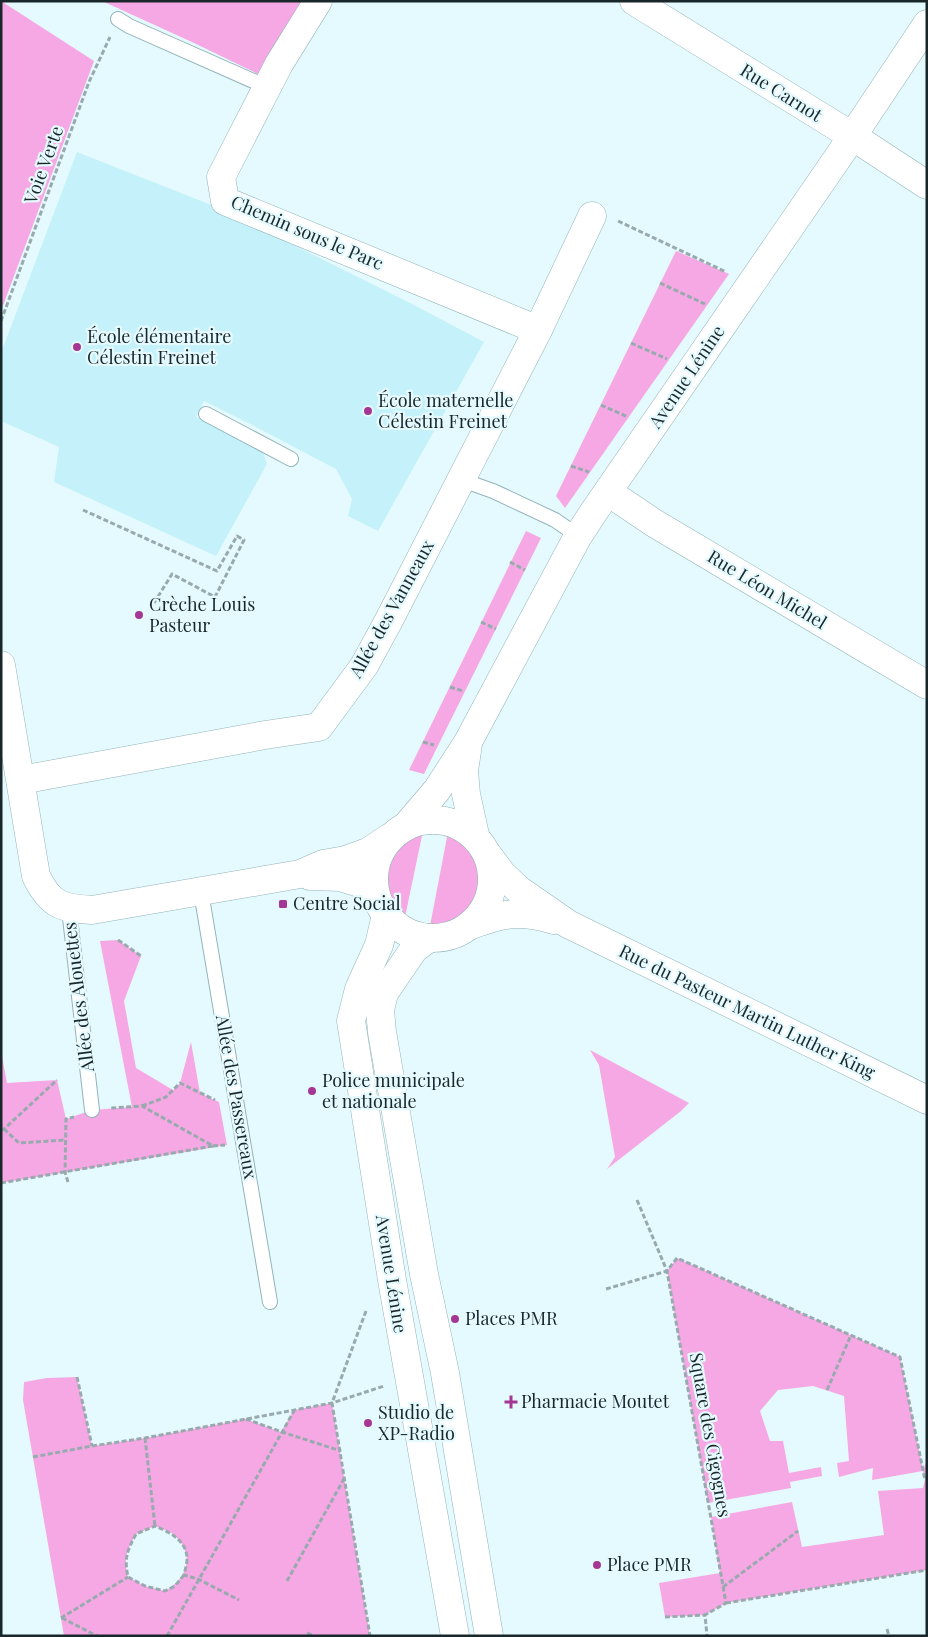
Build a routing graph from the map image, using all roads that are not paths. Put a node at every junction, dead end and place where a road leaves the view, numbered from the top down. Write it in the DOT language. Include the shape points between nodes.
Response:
graph roads {
  1 [pos="318,1"];
  2 [pos="634,1"];
  3 [pos="118,20"];
  4 [pos="927,24"];
  5 [pos="267,87"];
  6 [pos="852,136"];
  7 [pos="927,185"];
  8 [pos="592,216"];
  9 [pos="538,330"];
  10 [pos="206,414"];
  11 [pos="291,459"];
  12 [pos="462,480"];
  13 [pos="600,483"];
  14 [pos="578,536"];
  15 [pos="1,665"];
  16 [pos="927,684"];
  17 [pos="468,742"];
  18 [pos="21,780"];
  19 [pos="398,831"];
  20 [pos="481,845"];
  21 [pos="300,874"];
  22 [pos="201,892"];
  23 [pos="381,908"];
  24 [pos="69,909"];
  25 [pos="568,924"];
  26 [pos="469,926"];
  27 [pos="429,938"];
  28 [pos="927,1100"];
  29 [pos="92,1110"];
  30 [pos="270,1302"];
  31 [pos="455,1636"];
  32 [pos="489,1636"];
  1 -- 5 [label="street, Chemin sous le Parc"];
  2 -- 6 [label="street, Rue Carnot"];
  3 -- 5 [label="lane"];
  4 -- 6 [label="street, Avenue Lénine"];
  5 -- 9 [label="street, Chemin sous le Parc" via="221,177 225,201"];
  6 -- 7 [label="street, Rue Carnot"];
  6 -- 13 [label="street, Avenue Lénine"];
  8 -- 9 [label="street, Allée des Vanneaux"];
  9 -- 12 [label="street, Allée des Vanneaux"];
  10 -- 11 [label="lane"];
  12 -- 14 [label="lane" via="555,520"];
  12 -- 18 [label="street, Allée des Vanneaux" via="364,666 319,727"];
  13 -- 14 [label="street, Avenue Lénine"];
  13 -- 16 [label="street, Rue Léon Michel" via="647,519"];
  14 -- 17 [label="street, Avenue Lénine"];
  15 -- 18 [label="street, Allée des Alouettes"];
  17 -- 19 [label="street, Avenue Lénine" via="437,790"];
  17 -- 20 [label="street, Avenue Lénine" via="464,771 466,794"];
  18 -- 24 [label="street, Allée des Alouettes" via="36,876 42,889 55,902"];
  19 -- 20 [label="street" via="419,820 443,820 454,823"];
  19 -- 21 [label="street" via="368,852"];
  19 -- 23 [label="street" via="380,850 374,868 374,885"];
  20 -- 25 [label="street, Rue du Pasteur Martin Luther King" via="502,874 519,890"];
  20 -- 26 [label="street" via="492,866 493,881 489,900 480,916"];
  21 -- 22 [label="street"];
  21 -- 23 [label="street" via="340,877 360,883"];
  22 -- 24 [label="street" via="92,910"];
  22 -- 30 [label="lane, Allée des Passereaux"];
  23 -- 27 [label="street" via="398,927 413,935"];
  23 -- 31 [label="street, Avenue Lénine" via="379,945 359,989 351,1021 392,1280"];
  24 -- 29 [label="lane, Allée des Alouettes"];
  25 -- 26 [label="street, Rue du Pasteur Martin Luther King" via="534,914 514,913"];
  25 -- 28 [label="street, Rue du Pasteur Martin Luther King"];
  26 -- 27 [label="street" via="448,936"];
  27 -- 32 [label="street, Avenue Lénine" via="414,949 384,993 380,1010"];
}
